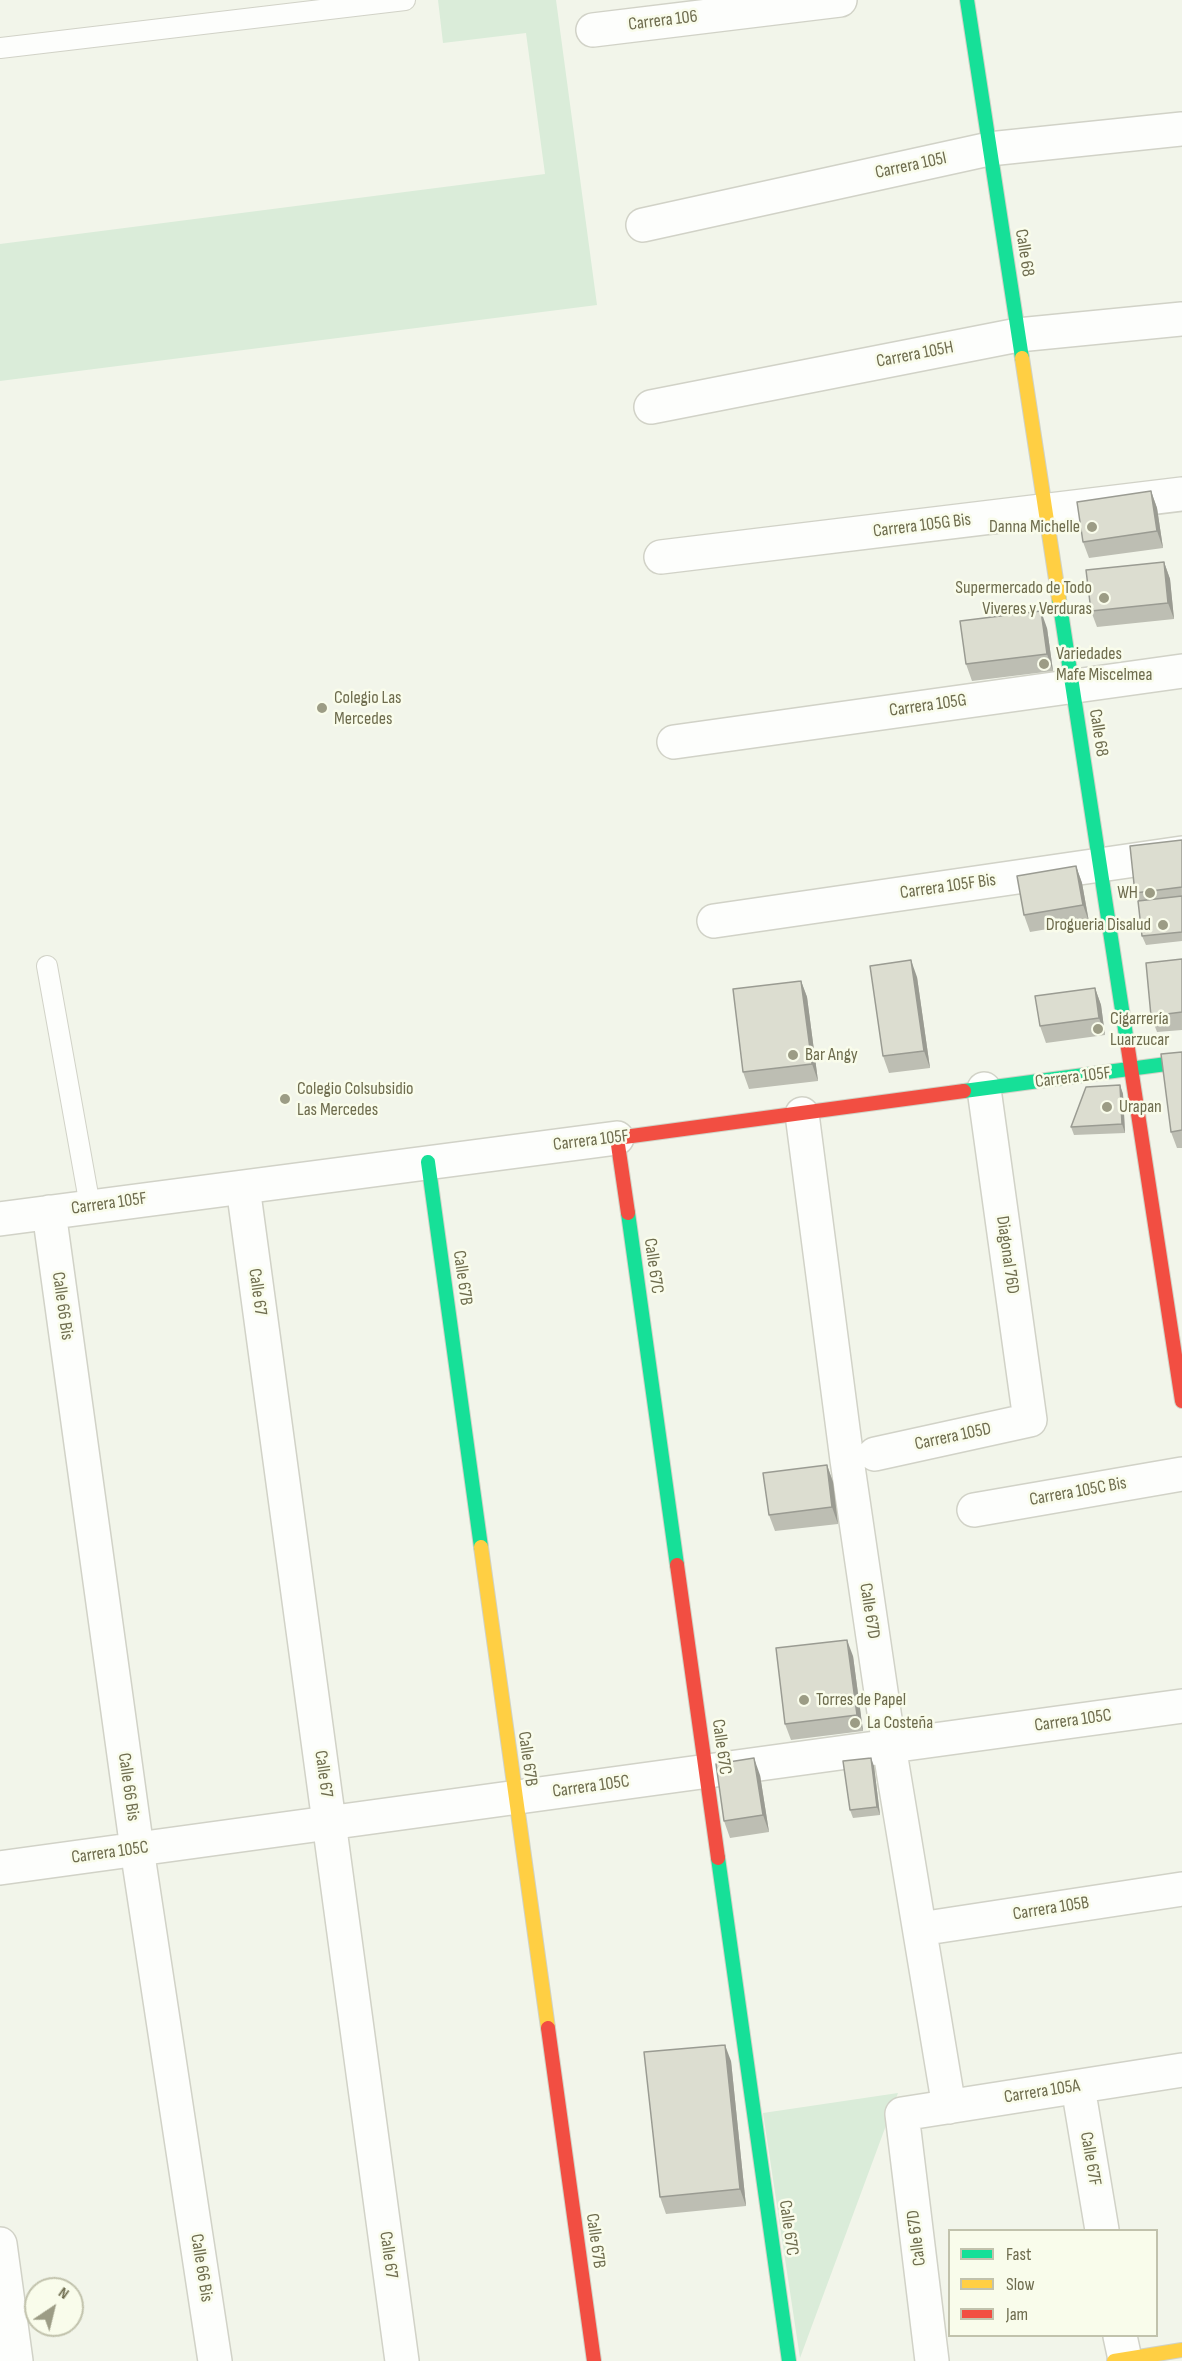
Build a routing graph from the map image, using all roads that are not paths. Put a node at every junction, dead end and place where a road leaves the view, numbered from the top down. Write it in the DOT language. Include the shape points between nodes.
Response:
graph roads {
  1 [pos="405,0"];
  2 [pos="840,0"];
  3 [pos="967,0"];
  4 [pos="593,30"];
  5 [pos="0,48"];
  6 [pos="1182,129"];
  7 [pos="989,149"];
  8 [pos="643,225"];
  9 [pos="1182,319"];
  10 [pos="1018,335"];
  11 [pos="651,407"];
  12 [pos="1182,494"];
  13 [pos="1046,511"];
  14 [pos="661,557"];
  15 [pos="1182,671"];
  16 [pos="1073,687"];
  17 [pos="674,742"];
  18 [pos="1182,853"];
  19 [pos="1100,865"];
  20 [pos="714,921"];
  21 [pos="47,966"];
  22 [pos="1182,1062"];
  23 [pos="1132,1070"];
  24 [pos="984,1089"];
  25 [pos="802,1113"];
  26 [pos="617,1138"];
  27 [pos="428,1162"];
  28 [pos="243,1187"];
  29 [pos="90,1206"];
  30 [pos="49,1212"];
  31 [pos="0,1219"];
  32 [pos="1182,1401"];
  33 [pos="1030,1420"];
  34 [pos="875,1454"];
  35 [pos="1182,1474"];
  36 [pos="974,1510"];
  37 [pos="1182,1706"];
  38 [pos="890,1746"];
  39 [pos="706,1771"];
  40 [pos="514,1797"];
  41 [pos="329,1823"];
  42 [pos="137,1849"];
  43 [pos="0,1868"];
  44 [pos="1182,1889"];
  45 [pos="920,1929"];
  46 [pos="1182,2070"];
  47 [pos="1078,2087"];
  48 [pos="949,2107"];
  49 [pos="902,2114"];
  50 [pos="1102,2229"];
  51 [pos="0,2244"];
  52 [pos="1182,2350"];
  53 [pos="1120,2352"];
  54 [pos="16,2361"];
  55 [pos="215,2361"];
  56 [pos="402,2361"];
  57 [pos="594,2361"];
  58 [pos="789,2361"];
  59 [pos="932,2361"];
  1 -- 5 [label="lane"];
  2 -- 4 [label="street, Carrera 106"];
  3 -- 7 [label="street, Calle 68"];
  6 -- 7 [label="street, Carrera 105I"];
  7 -- 8 [label="street, Carrera 105I"];
  7 -- 10 [label="street, Calle 68"];
  9 -- 10 [label="street, Carrera 105H"];
  10 -- 11 [label="street, Carrera 105H"];
  10 -- 13 [label="street, Calle 68"];
  12 -- 13 [label="street, Carrera 105G Bis"];
  13 -- 14 [label="street, Carrera 105G Bis"];
  13 -- 16 [label="street, Calle 68"];
  15 -- 16 [label="street, Carrera 105G"];
  16 -- 17 [label="street, Carrera 105G"];
  16 -- 19 [label="street, Calle 68"];
  18 -- 19 [label="street, Carrera 105F Bis"];
  19 -- 20 [label="street, Carrera 105F Bis"];
  19 -- 23 [label="street, Calle 68"];
  21 -- 29 [label="lane"];
  22 -- 23 [label="street, Carrera 105F"];
  23 -- 24 [label="street, Carrera 105F"];
  23 -- 32 [label="street, Calle 68"];
  24 -- 25 [label="street, Carrera 105F"];
  24 -- 33 [label="street, Diagonal 76D"];
  25 -- 26 [label="street, Carrera 105F"];
  25 -- 38 [label="street, Calle 67D" via="847,1460"];
  26 -- 27 [label="street, Carrera 105F"];
  26 -- 39 [label="street, Calle 67C"];
  27 -- 28 [label="street, Carrera 105F"];
  27 -- 40 [label="street, Calle 67B"];
  28 -- 29 [label="street, Carrera 105F"];
  28 -- 41 [label="street, Calle 67"];
  29 -- 30 [label="street, Carrera 105F"];
  30 -- 31 [label="street, Carrera 105F"];
  30 -- 42 [label="street, Calle 66 Bis"];
  33 -- 34 [label="street, Carrera 105D"];
  35 -- 36 [label="street, Carrera 105C Bis"];
  37 -- 38 [label="street, Carrera 105C"];
  38 -- 39 [label="street, Carrera 105C"];
  38 -- 45 [label="street, Calle 67D"];
  39 -- 40 [label="street, Carrera 105C"];
  39 -- 58 [label="street, Calle 67C"];
  40 -- 41 [label="street, Carrera 105C"];
  40 -- 57 [label="street, Calle 67B"];
  41 -- 42 [label="street, Carrera 105C"];
  41 -- 56 [label="street, Calle 67"];
  42 -- 43 [label="street, Carrera 105C"];
  42 -- 55 [label="street, Calle 66 Bis"];
  44 -- 45 [label="street, Carrera 105B"];
  45 -- 48 [label="street, Calle 67D"];
  46 -- 47 [label="street, Carrera 105A"];
  47 -- 48 [label="street, Carrera 105A"];
  47 -- 50 [label="street, Calle 67F"];
  48 -- 49 [label="street, Carrera 105A"];
  49 -- 59 [label="street, Calle 67D"];
  51 -- 54 [label="street"];
  52 -- 53 [label="street"];
}
